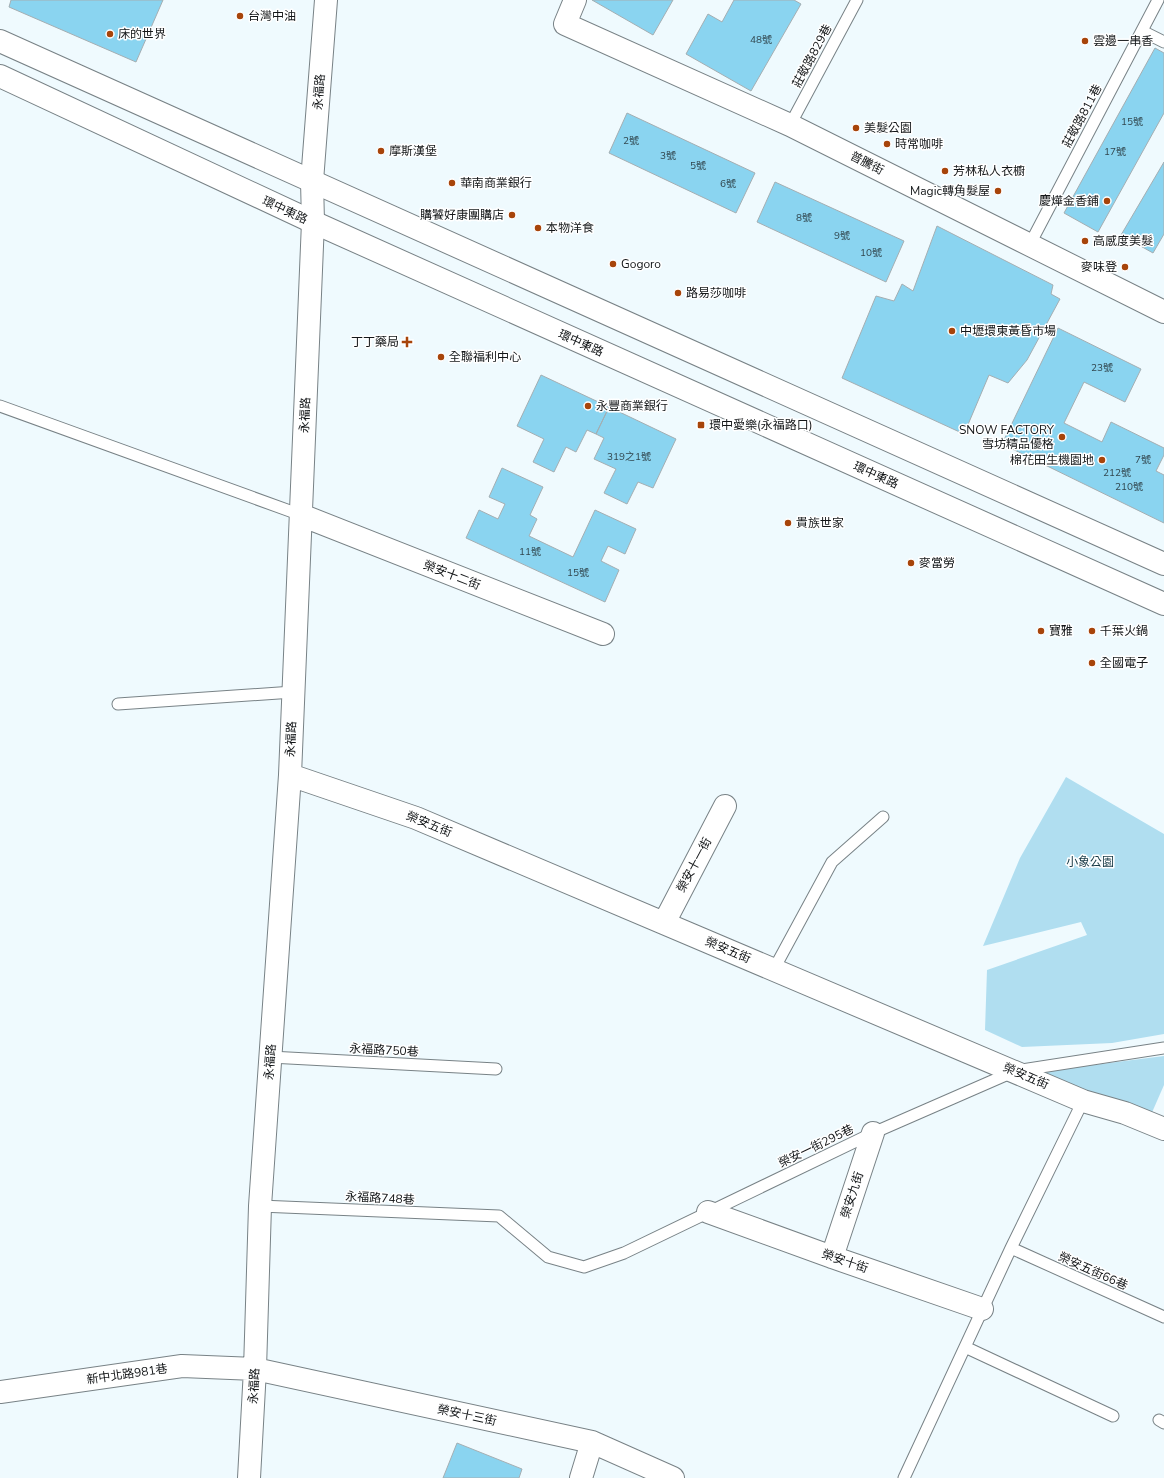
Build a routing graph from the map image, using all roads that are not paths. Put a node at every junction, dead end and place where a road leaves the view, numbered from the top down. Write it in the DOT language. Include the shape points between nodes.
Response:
graph roads {
  1 [pos="326,0"];
  2 [pos="576,0"];
  3 [pos="857,0"];
  4 [pos="1158,0"];
  5 [pos="1142,31"];
  6 [pos="0,41"];
  7 [pos="1164,42"];
  8 [pos="0,76"];
  9 [pos="790,125"];
  10 [pos="312,181"];
  11 [pos="313,222"];
  12 [pos="1030,244"];
  13 [pos="1164,310"];
  14 [pos="0,406"];
  15 [pos="301,516"];
  16 [pos="1164,564"];
  17 [pos="1164,604"];
  18 [pos="603,634"];
  19 [pos="293,692"];
  20 [pos="118,704"];
  21 [pos="290,775"];
  22 [pos="725,806"];
  23 [pos="883,817"];
  24 [pos="664,923"];
  25 [pos="774,969"];
  26 [pos="1164,1048"];
  27 [pos="270,1058"];
  28 [pos="496,1069"];
  29 [pos="1015,1071"];
  30 [pos="1083,1101"];
  31 [pos="1164,1129"];
  32 [pos="873,1133"];
  33 [pos="260,1206"];
  34 [pos="708,1212"];
  35 [pos="499,1216"];
  36 [pos="1010,1248"];
  37 [pos="832,1257"];
  38 [pos="982,1309"];
  39 [pos="1164,1317"];
  40 [pos="965,1347"];
  41 [pos="255,1369"];
  42 [pos="0,1392"];
  43 [pos="1113,1416"];
  44 [pos="592,1442"];
  45 [pos="249,1478"];
  46 [pos="581,1478"];
  47 [pos="673,1478"];
  48 [pos="904,1478"];
  1 -- 10 [label="street, 永福路"];
  2 -- 9 [label="street, 普騰街" via="565,24"];
  3 -- 9 [label="lane, 莊敬路829巷"];
  4 -- 5 [label="lane, 莊敬路811巷"];
  5 -- 7 [label="lane"];
  5 -- 12 [label="lane, 莊敬路811巷"];
  6 -- 10 [label="street"];
  8 -- 11 [label="street, 環中東路"];
  9 -- 12 [label="street, 普騰街"];
  10 -- 11 [label="street, 永福路"];
  10 -- 16 [label="street"];
  11 -- 15 [label="street, 永福路"];
  11 -- 17 [label="street, 環中東路"];
  12 -- 13 [label="street, 普騰街"];
  14 -- 15 [label="lane"];
  15 -- 18 [label="street, 榮安十二街"];
  15 -- 19 [label="street, 永福路"];
  19 -- 20 [label="lane"];
  19 -- 21 [label="street, 永福路"];
  21 -- 24 [label="street, 榮安五街" via="416,818"];
  21 -- 27 [label="street, 永福路"];
  22 -- 24 [label="street, 榮安十一街"];
  23 -- 25 [label="lane" via="832,862"];
  24 -- 25 [label="street, 榮安五街"];
  25 -- 29 [label="street, 榮安五街"];
  26 -- 29 [label="lane, 榮安一街295巷"];
  27 -- 28 [label="lane, 永福路750巷"];
  27 -- 33 [label="street, 永福路"];
  29 -- 30 [label="street, 榮安五街"];
  29 -- 32 [label="lane, 榮安一街295巷"];
  30 -- 31 [label="street, 榮安五街" via="1125,1113"];
  30 -- 36 [label="lane"];
  32 -- 34 [label="lane, 榮安一街295巷"];
  32 -- 37 [label="street, 榮安九街"];
  33 -- 35 [label="lane, 永福路748巷"];
  33 -- 41 [label="street, 永福路"];
  34 -- 35 [label="lane, 榮安一街295巷" via="624,1253 584,1267 548,1257"];
  34 -- 37 [label="street, 榮安十街"];
  36 -- 38 [label="lane"];
  36 -- 39 [label="lane, 榮安五街66巷"];
  37 -- 38 [label="street, 榮安十街"];
  38 -- 40 [label="lane"];
  40 -- 43 [label="lane"];
  40 -- 48 [label="lane"];
  41 -- 42 [label="street, 新中北路981巷" via="182,1366"];
  41 -- 44 [label="street, 榮安十三街"];
  41 -- 45 [label="street, 永福路"];
  44 -- 46 [label="street"];
  44 -- 47 [label="street, 榮安十三街"];
}
